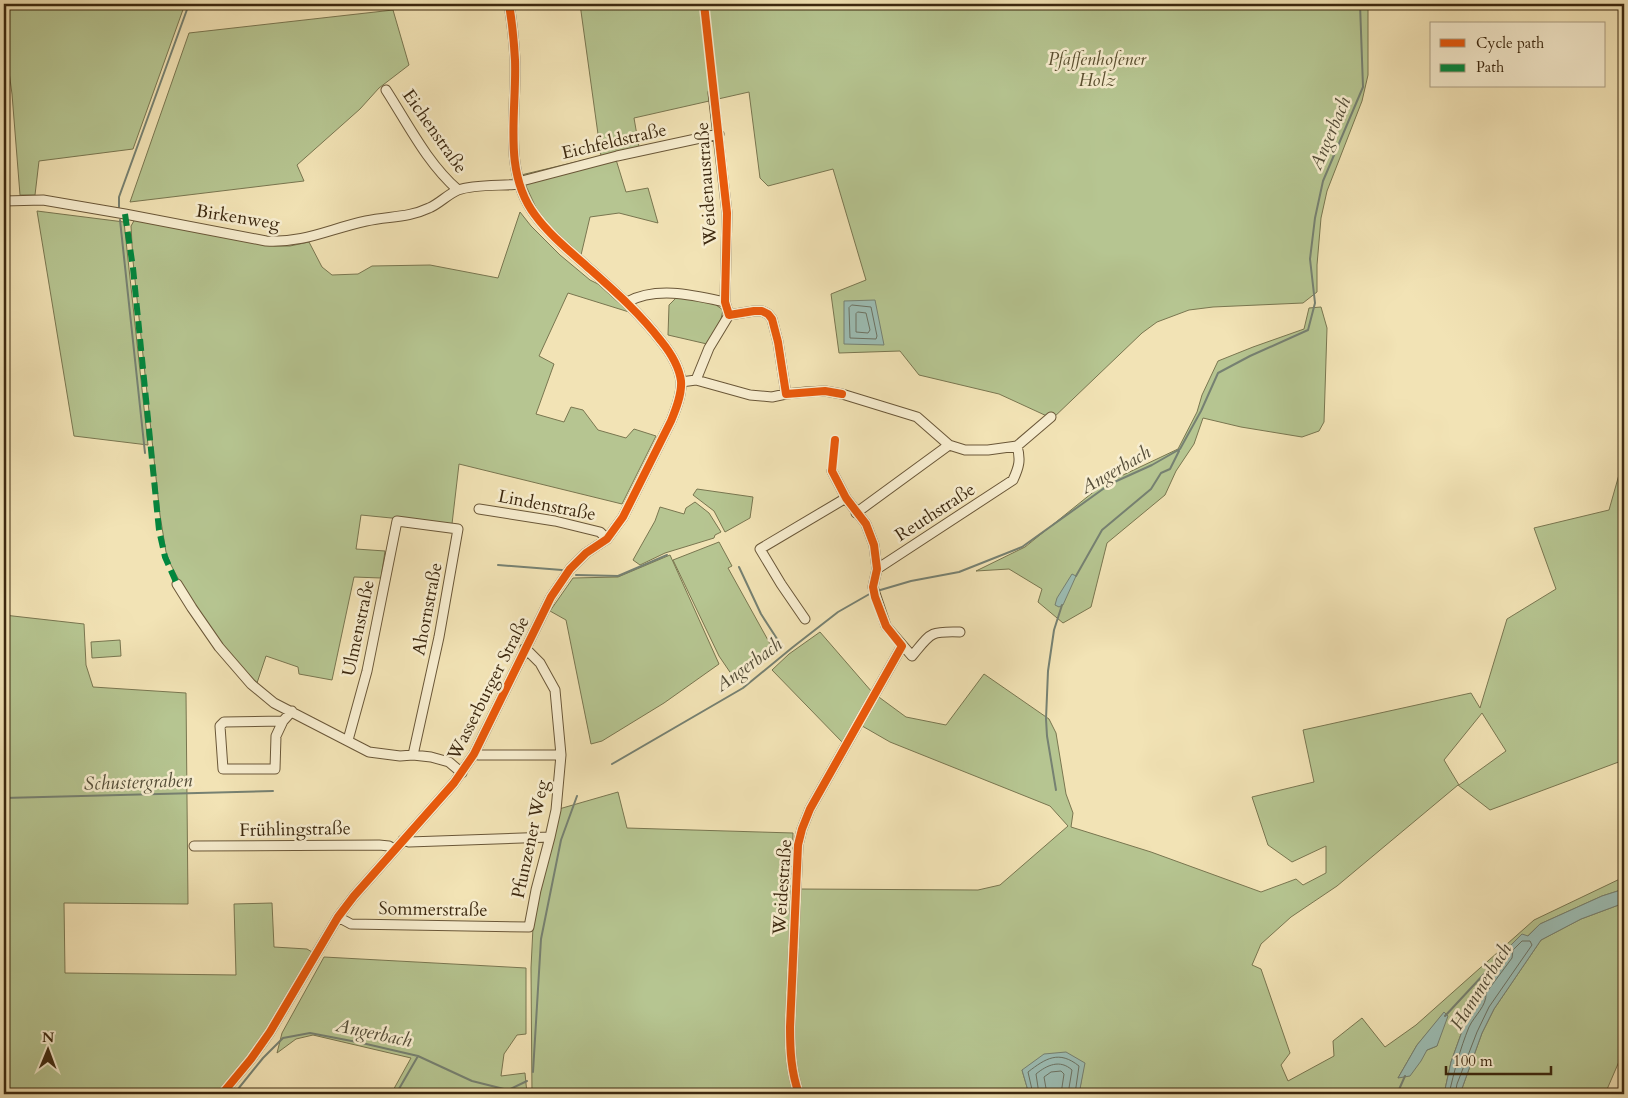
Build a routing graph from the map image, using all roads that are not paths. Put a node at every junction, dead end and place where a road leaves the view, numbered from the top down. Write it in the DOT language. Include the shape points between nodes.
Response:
graph roads {
  1 [pos="509,4"];
  2 [pos="386,90"];
  3 [pos="713,93"];
  4 [pos="719,134"];
  5 [pos="518,183"];
  6 [pos="458,190"];
  7 [pos="4,201"];
  8 [pos="627,302"];
  9 [pos="725,302"];
  10 [pos="729,314"];
  11 [pos="696,380"];
  12 [pos="681,382"];
  13 [pos="786,394"];
  14 [pos="1051,417"];
  15 [pos="949,445"];
  16 [pos="1017,446"];
  17 [pos="832,471"];
  18 [pos="846,498"];
  19 [pos="478,509"];
  20 [pos="856,513"];
  21 [pos="397,521"];
  22 [pos="607,539"];
  23 [pos="878,569"];
  24 [pos="177,584"];
  25 [pos="805,619"];
  26 [pos="960,632"];
  27 [pos="902,646"];
  28 [pos="525,648"];
  29 [pos="292,711"];
  30 [pos="283,721"];
  31 [pos="348,740"];
  32 [pos="474,754"];
  33 [pos="413,755"];
  34 [pos="561,755"];
  35 [pos="462,773"];
  36 [pos="550,837"];
  37 [pos="403,840"];
  38 [pos="194,846"];
  39 [pos="394,849"];
  40 [pos="338,916"];
  41 [pos="529,927"];
  42 [pos="222,1094"];
  43 [pos="799,1094"];
  1 -- 5 [label="street, Wasserburger Straße" via="515,60 513,153"];
  2 -- 6 [label="street, Eichenstraße" via="443,177"];
  3 -- 4 [label="street, Weidenaustraße"];
  4 -- 5 [label="street, Eichfeldstraße" via="616,156"];
  4 -- 9 [label="street, Weidenaustraße" via="727,213"];
  5 -- 6 [label="street, Birkenweg"];
  5 -- 8 [label="street, Wasserburger Straße" via="534,215 546,229"];
  6 -- 7 [label="street, Birkenweg" via="414,214 369,220 284,242 43,200"];
  8 -- 9 [label="street" via="645,295 668,293"];
  8 -- 12 [label="street, Wasserburger Straße" via="670,352"];
  9 -- 10 [label="street, Weidenaustraße"];
  10 -- 11 [label="street" via="709,348"];
  10 -- 13 [label="street" via="762,311 772,319"];
  11 -- 12 [label="street"];
  11 -- 13 [label="street" via="772,398"];
  12 -- 22 [label="street, Wasserburger Straße" via="678,405 671,421 623,517"];
  13 -- 15 [label="street" via="825,391 874,403 917,417"];
  14 -- 16 [label="street"];
  15 -- 16 [label="street" via="965,450"];
  15 -- 20 [label="street"];
  16 -- 23 [label="street, Reuthstraße" via="1020,465 1013,480"];
  17 -- 18 [label="street"];
  18 -- 20 [label="street"];
  18 -- 25 [label="street" via="760,549"];
  19 -- 22 [label="street, Lindenstraße" via="554,521 600,532"];
  20 -- 23 [label="street" via="866,524"];
  21 -- 31 [label="street, Ulmenstraße" via="369,663"];
  21 -- 33 [label="street, Ahornstraße" via="458,529"];
  22 -- 28 [label="street, Wasserburger Straße" via="586,553 570,570"];
  23 -- 27 [label="street" via="873,587 875,597 886,626"];
  24 -- 29 [label="street" via="219,647 244,677 274,703"];
  26 -- 27 [label="street" via="930,634 912,656"];
  27 -- 43 [label="street, Weidestraße" via="810,809 798,846 790,1055"];
  28 -- 32 [label="street, Wasserburger Straße"];
  28 -- 34 [label="street, Pfunzener Weg" via="540,663 556,690"];
  29 -- 30 [label="street"];
  29 -- 31 [label="street"];
  30 -- 30 [label="street" via="224,722 220,726 223,770 275,768 276,736"];
  31 -- 33 [label="street" via="369,752"];
  32 -- 34 [label="street"];
  32 -- 35 [label="street, Wasserburger Straße"];
  33 -- 35 [label="street" via="449,762"];
  34 -- 36 [label="street, Pfunzener Weg"];
  35 -- 37 [label="street, Wasserburger Straße"];
  36 -- 37 [label="street"];
  36 -- 41 [label="street, Pfunzener Weg"];
  37 -- 39 [label="street, Wasserburger Straße"];
  38 -- 39 [label="street, Frühlingstraße" via="379,845"];
  39 -- 40 [label="street, Wasserburger Straße"];
  40 -- 41 [label="street, Sommerstraße" via="351,924"];
  40 -- 42 [label="street, Wasserburger Straße" via="270,1032"];
}
